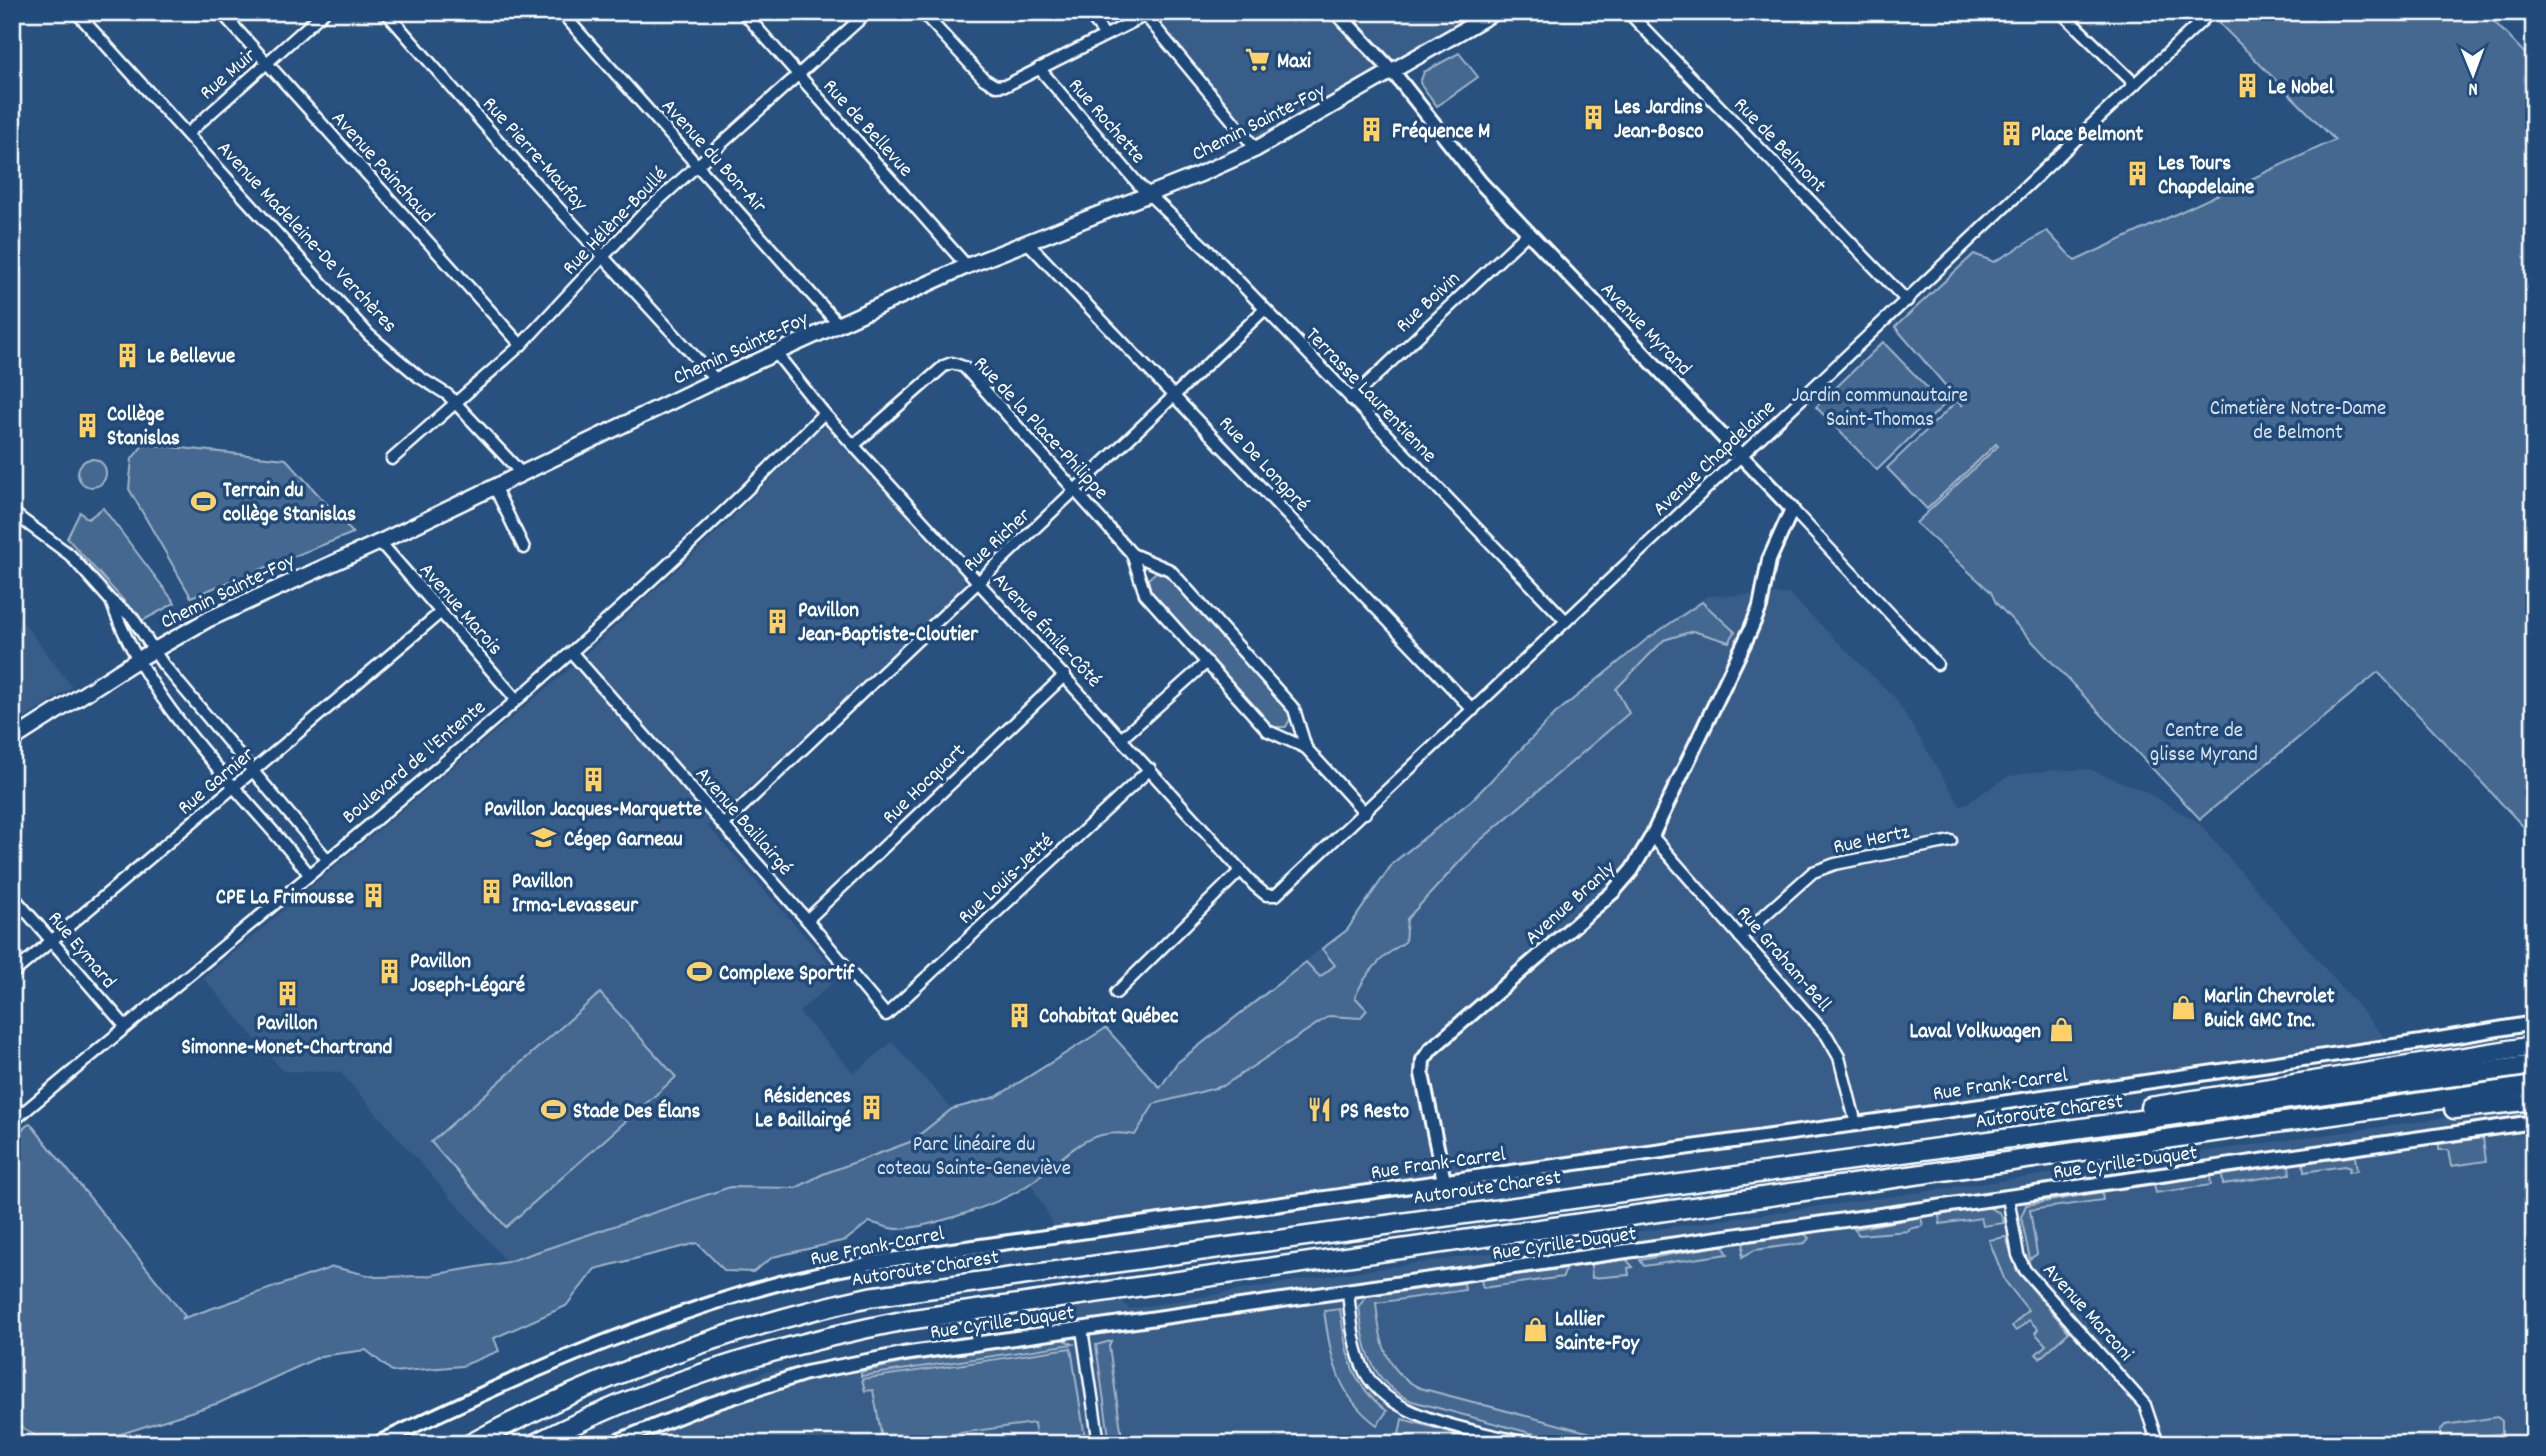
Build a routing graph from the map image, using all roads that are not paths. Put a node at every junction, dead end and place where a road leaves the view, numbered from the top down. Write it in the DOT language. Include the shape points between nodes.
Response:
graph roads {
  1 [pos="76,12"];
  2 [pos="221,12"];
  3 [pos="324,12"];
  4 [pos="386,12"];
  5 [pos="561,12"];
  6 [pos="743,12"];
  7 [pos="868,12"];
  8 [pos="922,12"];
  9 [pos="1087,12"];
  10 [pos="1336,12"];
  11 [pos="1495,12"];
  12 [pos="1628,12"];
  13 [pos="2061,12"];
  14 [pos="2211,12"];
  15 [pos="1148,14"];
  16 [pos="1105,36"];
  17 [pos="266,64"];
  18 [pos="1039,68"];
  19 [pos="1393,72"];
  20 [pos="799,78"];
  21 [pos="2135,84"];
  22 [pos="187,134"];
  23 [pos="1256,149"];
  24 [pos="698,164"];
  25 [pos="1150,194"];
  26 [pos="1529,232"];
  27 [pos="1028,243"];
  28 [pos="603,257"];
  29 [pos="967,266"];
  30 [pos="1907,301"];
  31 [pos="1264,310"];
  32 [pos="838,324"];
  33 [pos="521,345"];
  34 [pos="776,353"];
  35 [pos="716,380"];
  36 [pos="1175,397"];
  37 [pos="1351,399"];
  38 [pos="457,404"];
  39 [pos="824,412"];
  40 [pos="854,445"];
  41 [pos="1743,457"];
  42 [pos="392,459"];
  43 [pos="522,474"];
  44 [pos="495,488"];
  45 [pos="1076,491"];
  46 [pos="1791,509"];
  47 [pos="12,512"];
  48 [pos="380,542"];
  49 [pos="524,548"];
  50 [pos="1132,554"];
  51 [pos="979,582"];
  52 [pos="111,601"];
  53 [pos="440,613"];
  54 [pos="1566,621"];
  55 [pos="152,651"];
  56 [pos="572,653"];
  57 [pos="136,660"];
  58 [pos="1207,662"];
  59 [pos="1937,664"];
  60 [pos="1065,674"];
  61 [pos="516,699"];
  62 [pos="1473,710"];
  63 [pos="1122,738"];
  64 [pos="12,740"];
  65 [pos="1306,748"];
  66 [pos="1150,769"];
  67 [pos="253,773"];
  68 [pos="235,787"];
  69 [pos="1365,813"];
  70 [pos="723,825"];
  71 [pos="1653,836"];
  72 [pos="1951,841"];
  73 [pos="327,859"];
  74 [pos="1241,870"];
  75 [pos="309,874"];
  76 [pos="12,895"];
  77 [pos="1268,895"];
  78 [pos="807,920"];
  79 [pos="1740,937"];
  80 [pos="51,940"];
  81 [pos="12,974"];
  82 [pos="1116,993"];
  83 [pos="886,1015"];
  84 [pos="2534,1023"];
  85 [pos="125,1026"];
  86 [pos="2534,1046"];
  87 [pos="2534,1065"];
  88 [pos="2534,1086"];
  89 [pos="2534,1101"];
  90 [pos="12,1122"];
  91 [pos="2534,1122"];
  92 [pos="1856,1124"];
  93 [pos="2221,1133"];
  94 [pos="2006,1139"];
  95 [pos="1444,1181"];
  96 [pos="2008,1197"];
  97 [pos="1348,1292"];
  98 [pos="1082,1329"];
  99 [pos="2534,1441"];
  100 [pos="376,1444"];
  101 [pos="470,1444"];
  102 [pos="534,1444"];
  103 [pos="610,1444"];
  104 [pos="1099,1444"];
  105 [pos="1530,1444"];
  106 [pos="2158,1444"];
  107 [pos="2514,1444"];
  1 -- 22 [label="street, Avenue Madeleine-De Verchères"];
  2 -- 17 [label="street, Avenue Painchaud"];
  3 -- 17 [label="street, Rue Muir"];
  4 -- 28 [label="street, Rue Pierre-Maufay"];
  5 -- 24 [label="street, Avenue du Bon-Air"];
  6 -- 20 [label="street, Rue de Bellevue"];
  7 -- 20 [label="street, Rue Hélène-Boullé"];
  8 -- 18 [label="street" via="984,79 996,86"];
  9 -- 16 [label="street"];
  10 -- 19 [label="street, Avenue Myrand"];
  11 -- 19 [label="main road, Chemin Sainte-Foy"];
  12 -- 30 [label="street, Rue de Belmont"];
  13 -- 21 [label="street"];
  14 -- 21 [label="street, Avenue Chapdelaine"];
  15 -- 16 [label="street"];
  15 -- 23 [label="street"];
  16 -- 18 [label="street"];
  17 -- 22 [label="street, Rue Muir"];
  17 -- 33 [label="street, Avenue Painchaud"];
  18 -- 25 [label="street, Rue Rochette"];
  19 -- 23 [label="main road, Chemin Sainte-Foy"];
  19 -- 26 [label="street, Avenue Myrand" via="1481,183"];
  20 -- 24 [label="street, Rue Hélène-Boullé"];
  20 -- 29 [label="street, Rue de Bellevue"];
  21 -- 30 [label="street, Avenue Chapdelaine"];
  22 -- 38 [label="street, Avenue Madeleine-De Verchères" via="369,335"];
  23 -- 25 [label="main road, Chemin Sainte-Foy"];
  24 -- 28 [label="street, Rue Hélène-Boullé"];
  24 -- 32 [label="street, Avenue du Bon-Air"];
  25 -- 27 [label="main road, Chemin Sainte-Foy"];
  25 -- 31 [label="street, Terrasse Laurentienne"];
  26 -- 37 [label="street, Rue Boivin"];
  26 -- 41 [label="street, Avenue Myrand"];
  27 -- 29 [label="main road, Chemin Sainte-Foy"];
  27 -- 36 [label="street, Rue De Longpré"];
  28 -- 33 [label="street, Rue Hélène-Boullé"];
  28 -- 35 [label="street, Rue Pierre-Maufay"];
  29 -- 32 [label="main road, Chemin Sainte-Foy"];
  30 -- 41 [label="street, Avenue Chapdelaine"];
  31 -- 36 [label="street, Rue Richer"];
  31 -- 37 [label="street, Terrasse Laurentienne"];
  32 -- 34 [label="main road, Chemin Sainte-Foy"];
  33 -- 38 [label="street, Rue Hélène-Boullé"];
  34 -- 35 [label="main road, Chemin Sainte-Foy"];
  34 -- 39 [label="street, Avenue Émile-Côté"];
  35 -- 43 [label="main road, Chemin Sainte-Foy"];
  36 -- 45 [label="street, Rue Richer"];
  36 -- 62 [label="street, Rue De Longpré"];
  37 -- 54 [label="street, Terrasse Laurentienne"];
  38 -- 42 [label="street, Rue Hélène-Boullé"];
  38 -- 43 [label="street, Avenue Madeleine-De Verchères"];
  39 -- 40 [label="street, Avenue Émile-Côté"];
  39 -- 56 [label="street, Boulevard de l'Entente"];
  40 -- 45 [label="street, Rue de la Place-Philippe" via="944,366 958,364"];
  40 -- 51 [label="street, Avenue Émile-Côté"];
  41 -- 46 [label="street, Avenue Myrand"];
  41 -- 54 [label="street, Avenue Chapdelaine"];
  43 -- 44 [label="main road, Chemin Sainte-Foy"];
  44 -- 48 [label="main road, Chemin Sainte-Foy"];
  44 -- 49 [label="street"];
  45 -- 50 [label="street, Rue de la Place-Philippe"];
  45 -- 51 [label="street, Rue Richer"];
  46 -- 59 [label="street, Avenue Myrand"];
  46 -- 71 [label="street, Avenue Branly" via="1769,560 1750,631"];
  47 -- 52 [label="street" via="70,555"];
  48 -- 53 [label="street, Avenue Marois"];
  48 -- 55 [label="main road, Chemin Sainte-Foy" via="209,619"];
  50 -- 58 [label="street, Rue de la Place-Philippe" via="1145,594"];
  50 -- 65 [label="street, Rue de la Place-Philippe" via="1170,570 1294,709"];
  51 -- 60 [label="street, Avenue Émile-Côté"];
  51 -- 70 [label="street, Rue Richer"];
  52 -- 55 [label="street" via="132,617"];
  52 -- 57 [label="street"];
  53 -- 61 [label="street, Avenue Marois"];
  53 -- 67 [label="street, Rue Garnier"];
  54 -- 62 [label="street, Avenue Chapdelaine"];
  55 -- 57 [label="main road, Chemin Sainte-Foy"];
  55 -- 67 [label="street"];
  56 -- 61 [label="street, Boulevard de l'Entente"];
  56 -- 70 [label="street, Avenue Baillairgé"];
  57 -- 64 [label="main road, Chemin Sainte-Foy"];
  57 -- 68 [label="street" via="183,727"];
  58 -- 63 [label="street"];
  58 -- 65 [label="street, Rue de la Place-Philippe" via="1268,731"];
  60 -- 63 [label="street, Avenue Émile-Côté"];
  60 -- 78 [label="street, Rue Hocquart"];
  61 -- 73 [label="street, Boulevard de l'Entente"];
  62 -- 69 [label="street, Avenue Chapdelaine"];
  63 -- 66 [label="street, Avenue Émile-Côté"];
  65 -- 69 [label="street, Rue de la Place-Philippe"];
  66 -- 74 [label="street, Avenue Émile-Côté"];
  66 -- 83 [label="street, Rue Louis-Jetté"];
  67 -- 68 [label="street, Rue Garnier"];
  67 -- 73 [label="street"];
  68 -- 75 [label="street"];
  68 -- 80 [label="street, Rue Garnier"];
  69 -- 77 [label="street, Avenue Chapdelaine" via="1286,889"];
  70 -- 78 [label="street, Avenue Baillairgé"];
  71 -- 79 [label="street, Rue Graham-Bell"];
  71 -- 95 [label="street, Avenue Branly" via="1613,892 1426,1054 1422,1074"];
  72 -- 79 [label="street, Rue Hertz" via="1813,872"];
  73 -- 75 [label="street, Boulevard de l'Entente"];
  74 -- 77 [label="street, Avenue Émile-Côté"];
  74 -- 82 [label="street"];
  75 -- 85 [label="street, Boulevard de l'Entente"];
  76 -- 80 [label="street, Rue Eymard"];
  78 -- 83 [label="street, Avenue Baillairgé"];
  79 -- 92 [label="street, Rue Graham-Bell" via="1828,1036 1839,1057"];
  80 -- 81 [label="street, Rue Garnier"];
  80 -- 85 [label="street, Rue Eymard"];
  84 -- 92 [label="street, Rue Frank-Carrel"];
  85 -- 90 [label="street, Boulevard de l'Entente"];
  86 -- 94 [label="highway" via="2138,1109"];
  87 -- 94 [label="highway, Autoroute Charest"];
  88 -- 93 [label="highway"];
  89 -- 93 [label="highway"];
  91 -- 96 [label="street, Rue Cyrille-Duquet"];
  92 -- 95 [label="street, Rue Frank-Carrel"];
  93 -- 102 [label="highway" via="907,1320 718,1367 614,1406"];
  94 -- 101 [label="highway, Autoroute Charest" via="869,1297 759,1324 658,1357 560,1398"];
  95 -- 100 [label="street, Rue Frank-Carrel" via="952,1250 793,1280 664,1319"];
  96 -- 97 [label="street, Rue Cyrille-Duquet"];
  96 -- 106 [label="street, Avenue Marconi" via="2025,1270 2145,1405"];
  97 -- 98 [label="street, Rue Cyrille-Duquet"];
  97 -- 105 [label="street" via="1360,1361 1378,1391 1396,1405 1423,1415"];
  98 -- 103 [label="street, Rue Cyrille-Duquet" via="806,1373"];
  98 -- 104 [label="street"];
  99 -- 107 [label="street"];
}
